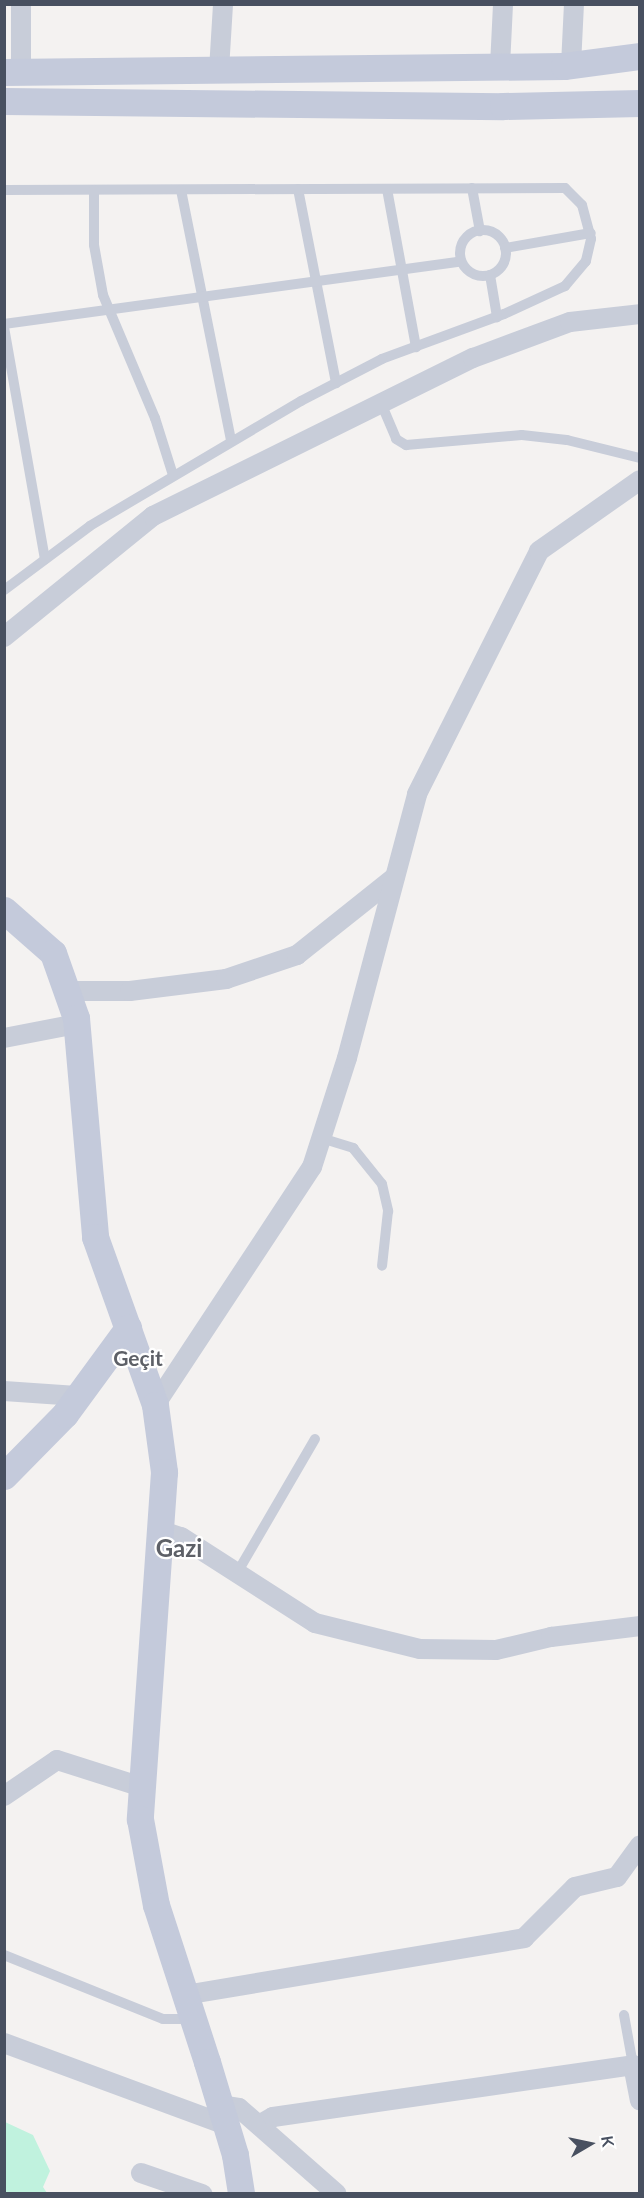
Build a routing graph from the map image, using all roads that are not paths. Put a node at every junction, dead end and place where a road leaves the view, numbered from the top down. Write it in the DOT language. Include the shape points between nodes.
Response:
graph roads {
  1 [pos="21,4"];
  2 [pos="223,4"];
  3 [pos="502,4"];
  4 [pos="574,4"];
  5 [pos="639,56"];
  6 [pos="571,65"];
  7 [pos="500,66"];
  8 [pos="219,70"];
  9 [pos="13,72"];
  10 [pos="4,101"];
  11 [pos="639,103"];
  12 [pos="472,188"];
  13 [pos="298,189"];
  14 [pos="387,189"];
  15 [pos="4,190"];
  16 [pos="94,190"];
  17 [pos="181,190"];
  18 [pos="480,231"];
  19 [pos="591,233"];
  20 [pos="505,248"];
  21 [pos="461,261"];
  22 [pos="402,270"];
  23 [pos="490,275"];
  24 [pos="316,282"];
  25 [pos="202,297"];
  26 [pos="108,310"];
  27 [pos="639,314"];
  28 [pos="497,317"];
  29 [pos="4,326"];
  30 [pos="416,347"];
  31 [pos="336,383"];
  32 [pos="381,403"];
  33 [pos="231,441"];
  34 [pos="639,458"];
  35 [pos="173,475"];
  36 [pos="639,482"];
  37 [pos="45,559"];
  38 [pos="4,590"];
  39 [pos="4,637"];
  40 [pos="395,877"];
  41 [pos="4,910"];
  42 [pos="67,991"];
  43 [pos="76,1024"];
  44 [pos="4,1038"];
  45 [pos="321,1138"];
  46 [pos="382,1266"];
  47 [pos="128,1328"];
  48 [pos="4,1390"];
  49 [pos="77,1396"];
  50 [pos="155,1405"];
  51 [pos="315,1439"];
  52 [pos="4,1476"];
  53 [pos="162,1532"];
  54 [pos="237,1573"];
  55 [pos="639,1626"];
  56 [pos="142,1787"];
  57 [pos="4,1796"];
  58 [pos="639,1845"];
  59 [pos="4,1955"];
  60 [pos="189,2007"];
  61 [pos="624,2015"];
  62 [pos="4,2043"];
  63 [pos="633,2065"];
  64 [pos="639,2100"];
  65 [pos="223,2115"];
  66 [pos="259,2125"];
  67 [pos="141,2173"];
  68 [pos="202,2193"];
  69 [pos="241,2193"];
  70 [pos="337,2193"];
  1 -- 9 [label="street"];
  2 -- 8 [label="street"];
  3 -- 7 [label="street"];
  4 -- 6 [label="street"];
  5 -- 6 [label="street"];
  6 -- 7 [label="street"];
  7 -- 8 [label="street"];
  8 -- 9 [label="street"];
  10 -- 11 [label="street" via="503,106"];
  12 -- 14 [label="lane"];
  12 -- 18 [label="lane"];
  12 -- 19 [label="lane" via="565,188 582,205"];
  13 -- 14 [label="lane"];
  13 -- 17 [label="lane"];
  13 -- 24 [label="lane"];
  14 -- 22 [label="lane"];
  15 -- 16 [label="lane"];
  16 -- 17 [label="lane"];
  16 -- 26 [label="lane" via="94,245"];
  17 -- 25 [label="lane"];
  18 -- 20 [label="lane" via="493,233"];
  18 -- 21 [label="lane" via="464,241"];
  19 -- 20 [label="lane"];
  19 -- 28 [label="lane" via="586,261 574,279"];
  20 -- 23 [label="lane" via="501,267"];
  21 -- 22 [label="lane"];
  21 -- 23 [label="lane" via="470,272"];
  22 -- 24 [label="lane"];
  22 -- 30 [label="lane"];
  23 -- 28 [label="lane"];
  24 -- 25 [label="lane"];
  24 -- 31 [label="lane"];
  25 -- 26 [label="lane"];
  25 -- 33 [label="lane"];
  26 -- 29 [label="lane"];
  26 -- 35 [label="lane" via="155,418"];
  27 -- 32 [label="street" via="570,322 473,358"];
  28 -- 30 [label="lane"];
  29 -- 37 [label="lane"];
  30 -- 31 [label="lane"];
  31 -- 33 [label="lane"];
  32 -- 34 [label="lane" via="396,439 406,445 522,435 567,440"];
  32 -- 39 [label="street" via="153,516"];
  33 -- 35 [label="lane"];
  35 -- 37 [label="lane"];
  36 -- 40 [label="street" via="539,551 417,794"];
  37 -- 38 [label="lane"];
  40 -- 42 [label="street" via="297,955 226,979 130,991"];
  40 -- 45 [label="street"];
  41 -- 42 [label="street" via="53,953"];
  42 -- 43 [label="street"];
  43 -- 44 [label="street"];
  43 -- 47 [label="street" via="95,1237"];
  45 -- 46 [label="lane" via="353,1148 382,1184 388,1211"];
  45 -- 50 [label="street" via="312,1167"];
  47 -- 49 [label="street"];
  47 -- 50 [label="street"];
  48 -- 49 [label="street"];
  49 -- 52 [label="street"];
  50 -- 53 [label="street" via="164,1472"];
  51 -- 54 [label="lane"];
  53 -- 54 [label="street" via="181,1537"];
  53 -- 56 [label="street"];
  54 -- 55 [label="street" via="315,1623 420,1648 496,1650 551,1637"];
  56 -- 57 [label="street" via="57,1760"];
  56 -- 60 [label="street" via="140,1819 156,1905"];
  58 -- 60 [label="street" via="617,1877 575,1887 524,1938"];
  59 -- 60 [label="lane" via="163,2019"];
  60 -- 65 [label="street"];
  61 -- 63 [label="lane"];
  62 -- 65 [label="street"];
  63 -- 64 [label="street"];
  63 -- 66 [label="street" via="273,2116"];
  65 -- 66 [label="street" via="239,2108"];
  65 -- 69 [label="street"];
  66 -- 70 [label="street"];
  67 -- 68 [label="street"];
}
